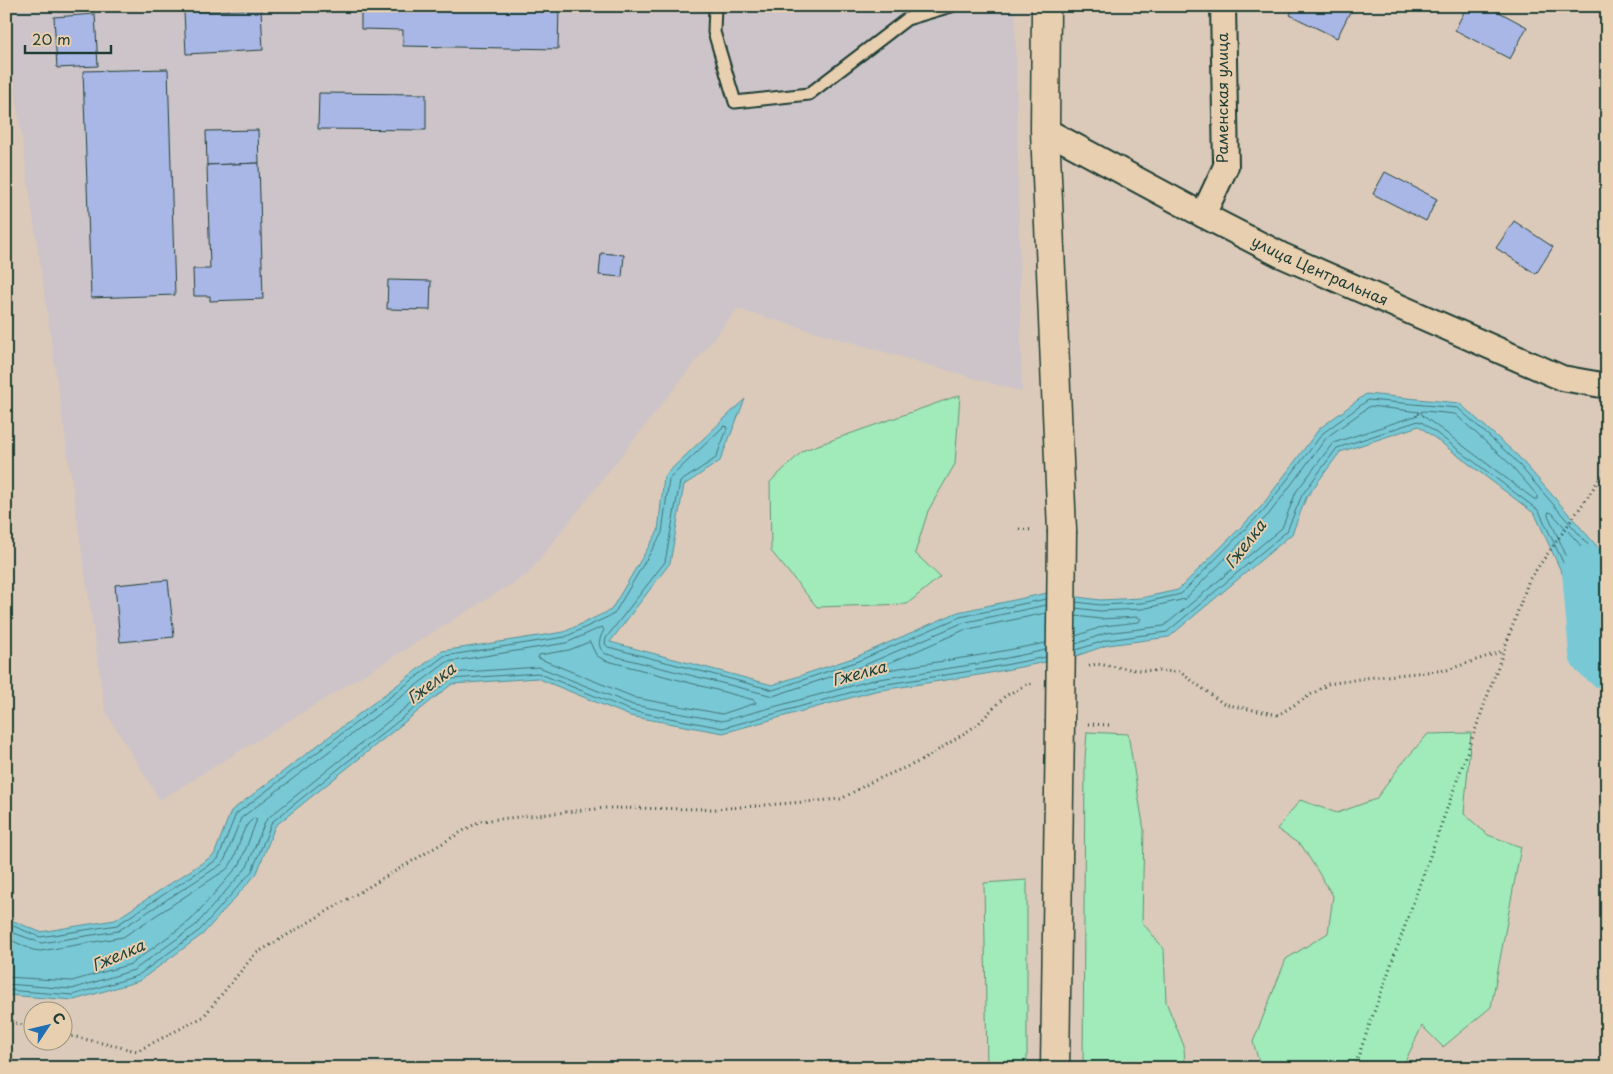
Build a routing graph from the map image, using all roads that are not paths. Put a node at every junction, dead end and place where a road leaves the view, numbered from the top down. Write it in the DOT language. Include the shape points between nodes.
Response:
graph roads {
  1 [pos="715,6"];
  2 [pos="951,6"];
  3 [pos="1046,6"];
  4 [pos="1223,6"];
  5 [pos="1045,130"];
  6 [pos="1203,215"];
  7 [pos="1607,386"];
  8 [pos="1055,1068"];
  1 -- 2 [label="lane" via="714,32 735,102 809,94 907,19"];
  3 -- 5 [label="main road"];
  4 -- 6 [label="street, Раменская улица" via="1226,166"];
  5 -- 6 [label="street, улица Центральная"];
  5 -- 8 [label="main road, bridge" via="1062,531"];
  6 -- 7 [label="street, улица Центральная" via="1281,255 1562,378"];
}
